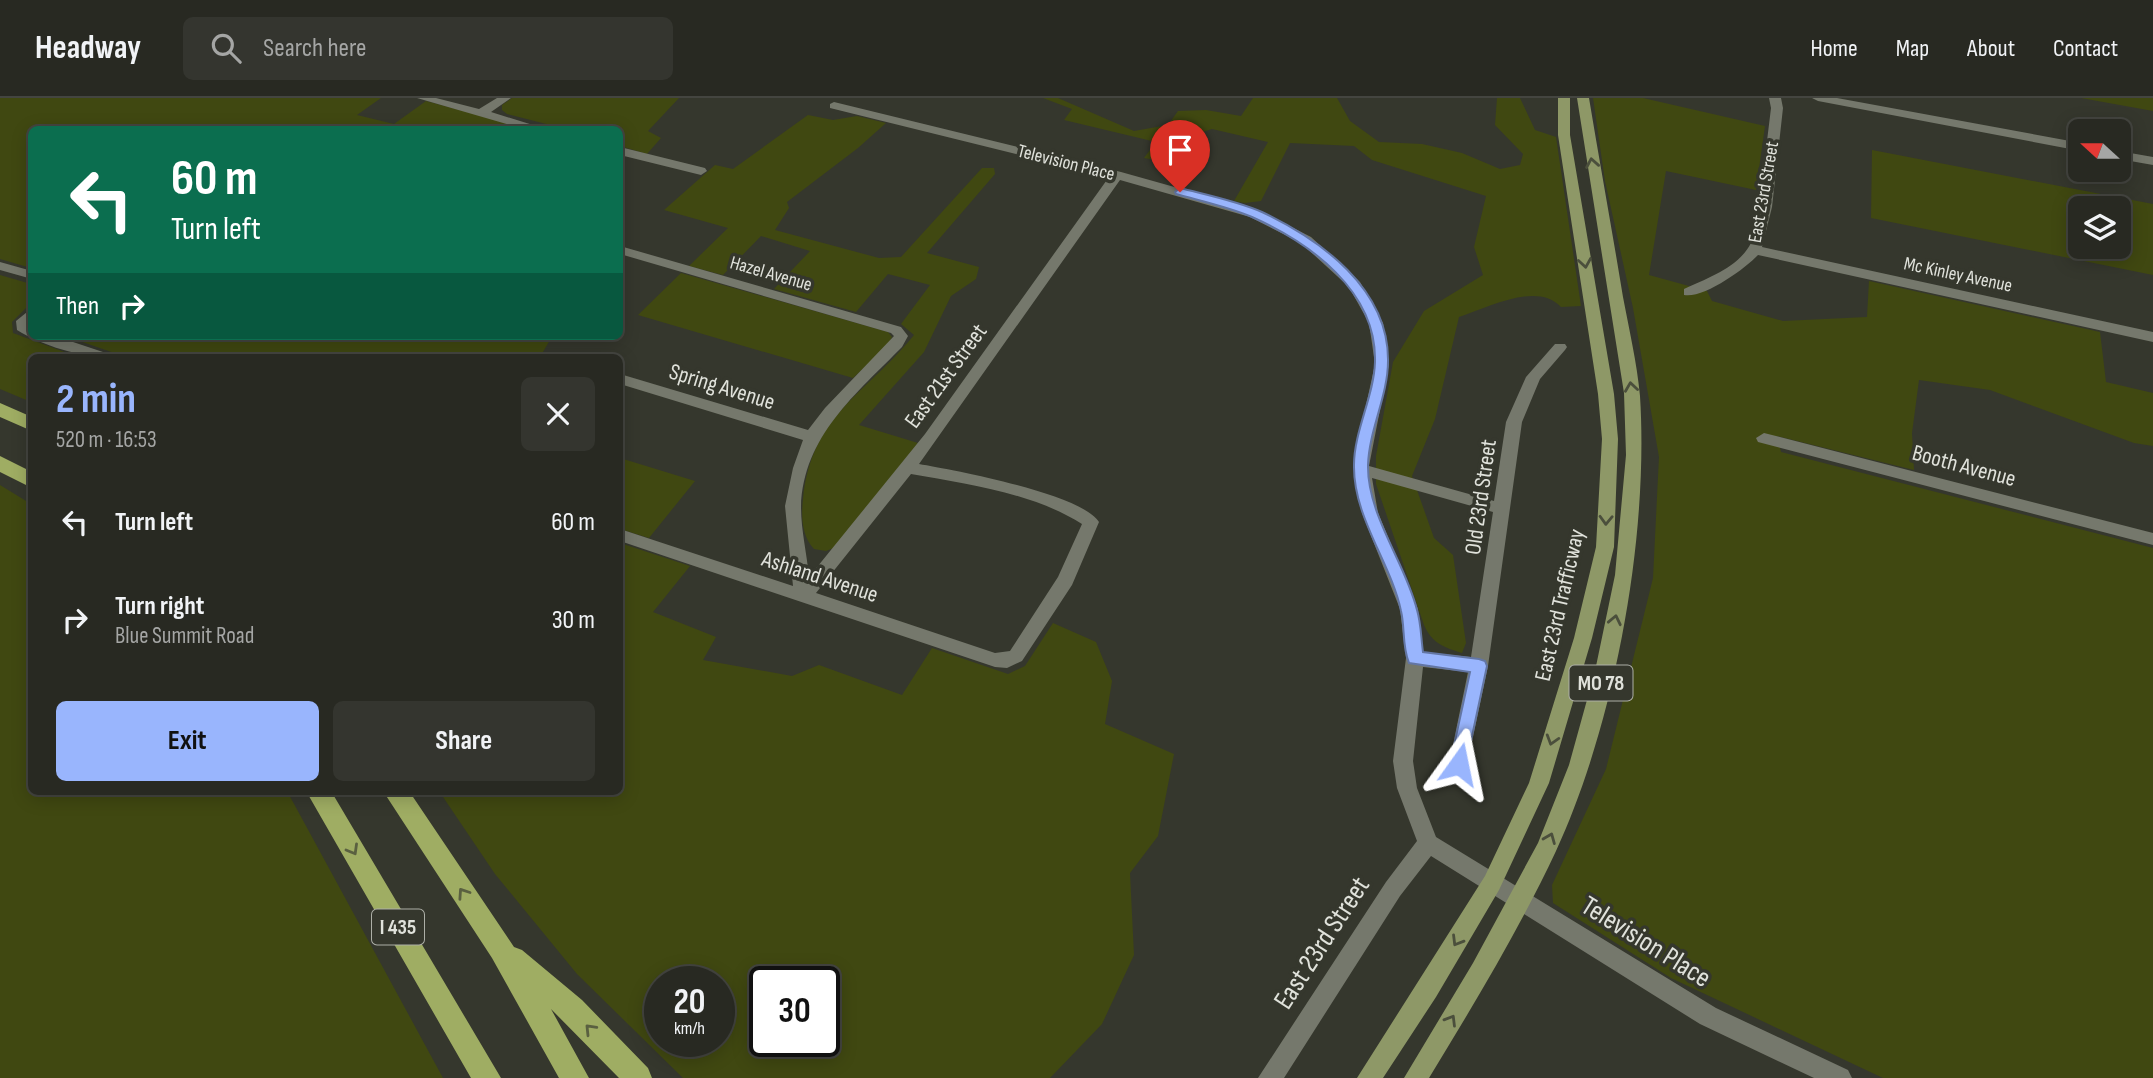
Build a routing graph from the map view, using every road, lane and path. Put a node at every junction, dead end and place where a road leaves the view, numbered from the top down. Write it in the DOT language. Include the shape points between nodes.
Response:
graph roads {
  1 [pos="423,98"];
  2 [pos="505,98"];
  3 [pos="1564,98"];
  4 [pos="1583,98"];
  5 [pos="1774,98"];
  6 [pos="1818,98"];
  7 [pos="834,106"];
  8 [pos="482,113"];
  9 [pos="529,126"];
  10 [pos="2068,145"];
  11 [pos="623,152"];
  12 [pos="2132,157"];
  13 [pos="2153,161"];
  14 [pos="701,172"];
  15 [pos="1117,175"];
  16 [pos="1755,250"];
  17 [pos="623,251"];
  18 [pos="0,266"];
  19 [pos="28,274"];
  20 [pos="1689,292"];
  21 [pos="2153,337"];
  22 [pos="52,340"];
  23 [pos="1560,347"];
  24 [pos="95,354"];
  25 [pos="623,380"];
  26 [pos="0,409"];
  27 [pos="28,423"];
  28 [pos="812,437"];
  29 [pos="1763,438"];
  30 [pos="0,463"];
  31 [pos="907,467"];
  32 [pos="1362,470"];
  33 [pos="28,479"];
  34 [pos="1502,509"];
  35 [pos="623,536"];
  36 [pos="2153,539"];
  37 [pos="803,597"];
  38 [pos="1415,658"];
  39 [pos="1479,666"];
  40 [pos="1459,764"];
  41 [pos="320,795"];
  42 [pos="398,795"];
  43 [pos="1428,843"];
  44 [pos="1492,883"];
  45 [pos="1520,899"];
  46 [pos="502,949"];
  47 [pos="482,1073"];
  48 [pos="575,1078"];
  49 [pos="638,1078"];
  50 [pos="1270,1078"];
  51 [pos="1369,1078"];
  52 [pos="1416,1078"];
  53 [pos="1840,1078"];
  1 -- 8 [label="street"];
  2 -- 8 [label="street"];
  3 -- 44 [label="main road, East 23rd Trafficway / MO 78, one-way" via="1564,135 1606,394 1610,439 1605,547 1539,783"];
  45 -- 4 [label="main road, MO 78, one-way" via="1547,847 1579,765 1624,575 1631,500 1632,393"];
  5 -- 16 [label="street, East 23rd Street" via="1777,108 1769,182"];
  6 -- 10 [label="street"];
  7 -- 15 [label="street, Television Place"];
  8 -- 9 [label="street"];
  11 -- 14 [label="street"];
  12 -- 13 [label="street"];
  15 -- 31 [label="street, East 21st Street"];
  15 -- 32 [label="street, Television Place" via="1219,202 1273,222 1306,240 1355,285 1377,323 1382,364"];
  16 -- 20 [label="street, East 23rd Street" via="1738,267"];
  16 -- 21 [label="street, Mc Kinley Avenue"];
  17 -- 28 [label="street, Hazel Avenue" via="896,330 901,336 897,344 830,412"];
  18 -- 19 [label="street"];
  22 -- 24 [label="street"];
  23 -- 34 [label="street, Old 23rd Street" via="1533,377 1518,407"];
  25 -- 28 [label="street, Spring Avenue"];
  26 -- 27 [label="highway"];
  28 -- 37 [label="street" via="793,506"];
  29 -- 36 [label="street, Booth Avenue"];
  30 -- 33 [label="highway"];
  31 -- 37 [label="street, East 21st Street"];
  31 -- 37 [label="street, Ashland Avenue" via="998,487 1091,522 1066,580 1016,656 1007,661"];
  32 -- 34 [label="street"];
  32 -- 38 [label="street" via="1370,513 1409,609"];
  34 -- 39 [label="street, Old 23rd Street"];
  35 -- 37 [label="street, Ashland Avenue"];
  38 -- 39 [label="street"];
  38 -- 43 [label="street" via="1403,761 1407,788"];
  39 -- 40 [label="street"];
  41 -- 47 [label="highway, I 435, one-way"];
  46 -- 42 [label="highway, one-way"];
  43 -- 44 [label="street, Television Place"];
  43 -- 50 [label="street, East 23rd Street"];
  44 -- 45 [label="street, Television Place"];
  44 -- 51 [label="main road, East 23rd Trafficway / MO 78, one-way"];
  52 -- 45 [label="main road, MO 78, one-way"];
  45 -- 53 [label="street, Television Place" via="1709,1016"];
  46 -- 48 [label="highway"];
  49 -- 46 [label="highway, one-way" via="572,1010"];
}
